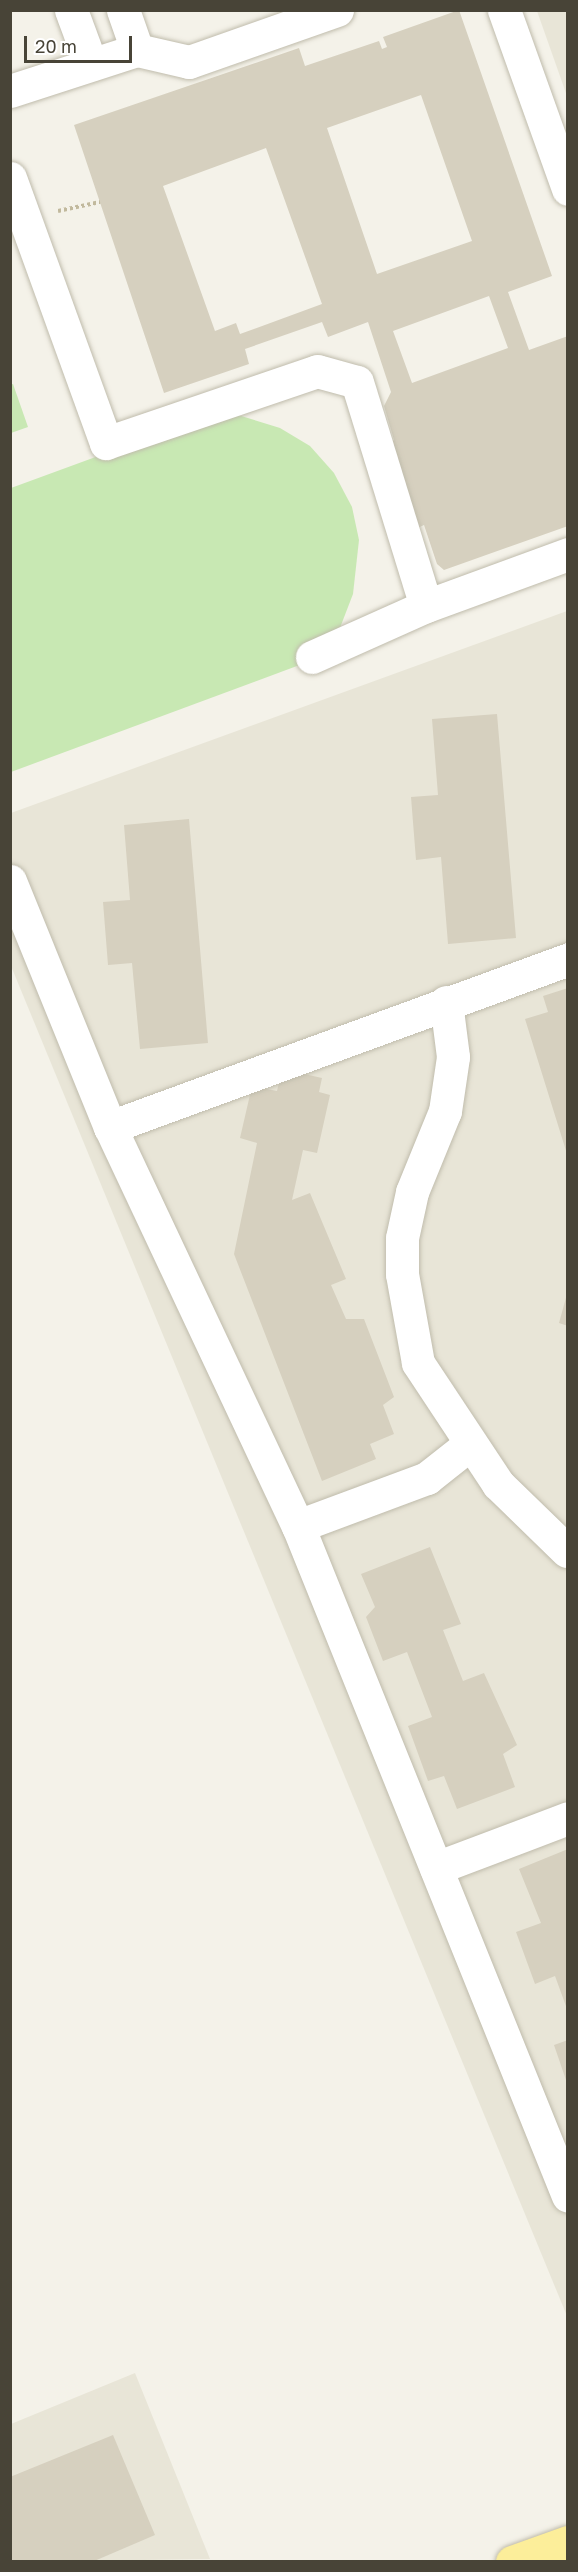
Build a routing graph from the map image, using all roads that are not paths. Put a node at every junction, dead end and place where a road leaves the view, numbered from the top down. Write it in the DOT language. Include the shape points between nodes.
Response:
graph roads {
  1 [pos="71,10"];
  2 [pos="123,10"];
  3 [pos="337,10"];
  4 [pos="504,10"];
  5 [pos="137,50"];
  6 [pos="91,64"];
  7 [pos="10,91"];
  8 [pos="10,178"];
  9 [pos="567,189"];
  10 [pos="567,554"];
  11 [pos="426,606"];
  12 [pos="312,657"];
  13 [pos="10,881"];
  14 [pos="567,960"];
  15 [pos="446,1002"];
  16 [pos="110,1126"];
  17 [pos="470,1444"];
  18 [pos="298,1527"];
  19 [pos="567,1550"];
  20 [pos="567,1557"];
  21 [pos="567,1818"];
  22 [pos="436,1868"];
  23 [pos="567,2196"];
  24 [pos="567,2542"];
  25 [pos="512,2562"];
  1 -- 6 [label="lane"];
  2 -- 5 [label="lane"];
  3 -- 5 [label="lane" via="189,62"];
  4 -- 9 [label="lane"];
  5 -- 6 [label="lane"];
  6 -- 7 [label="lane"];
  8 -- 11 [label="lane" via="106,443 317,371 357,382"];
  10 -- 11 [label="lane"];
  11 -- 12 [label="lane"];
  13 -- 16 [label="lane"];
  14 -- 15 [label="lane"];
  15 -- 16 [label="lane"];
  15 -- 17 [label="lane" via="453,1057 445,1111 412,1192 402,1238 402,1274 418,1363"];
  16 -- 18 [label="lane"];
  17 -- 18 [label="lane" via="427,1478"];
  17 -- 19 [label="lane" via="498,1484"];
  18 -- 22 [label="lane"];
  19 -- 20 [label="lane"];
  21 -- 22 [label="lane"];
  22 -- 23 [label="lane"];
  24 -- 25 [label="main road"];
}
